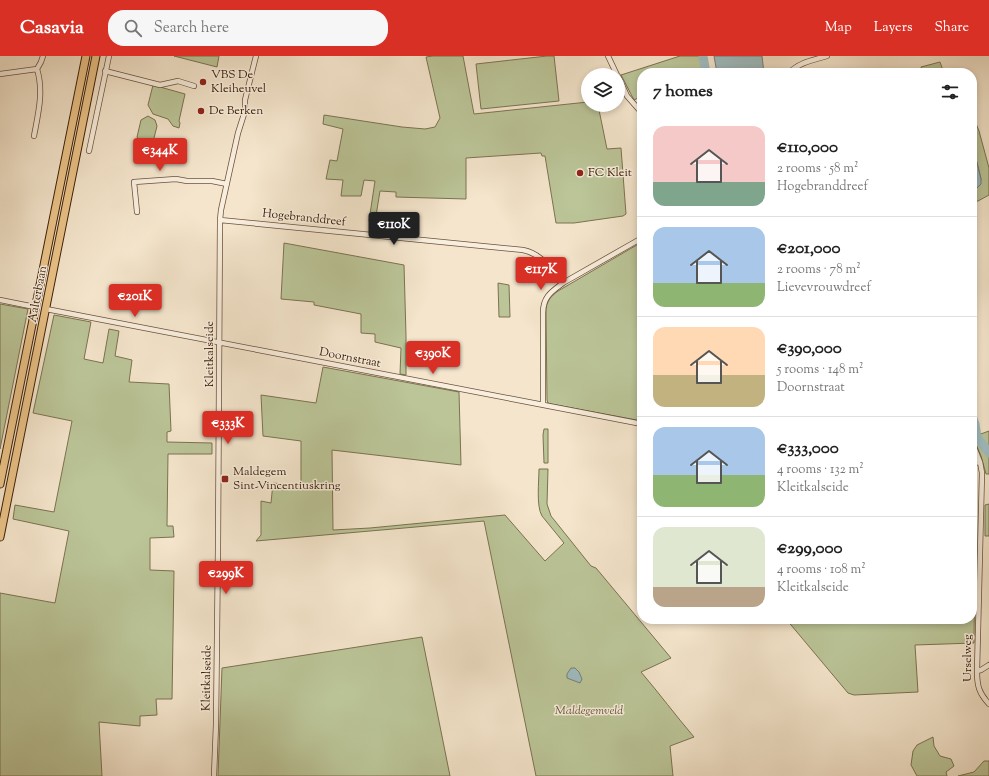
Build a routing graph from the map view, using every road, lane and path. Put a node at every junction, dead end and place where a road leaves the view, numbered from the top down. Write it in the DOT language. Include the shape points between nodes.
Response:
graph roads {
  1 [pos="44,56"];
  2 [pos="86,56"];
  3 [pos="96,56"];
  4 [pos="109,56"];
  5 [pos="256,56"];
  6 [pos="608,56"];
  7 [pos="827,56"];
  8 [pos="614,68"];
  9 [pos="795,68"];
  10 [pos="37,69"];
  11 [pos="106,71"];
  12 [pos="0,74"];
  13 [pos="194,86"];
  14 [pos="625,92"];
  15 [pos="637,107"];
  16 [pos="34,136"];
  17 [pos="89,151"];
  18 [pos="227,184"];
  19 [pos="137,212"];
  20 [pos="220,220"];
  21 [pos="637,241"];
  22 [pos="563,283"];
  23 [pos="0,300"];
  24 [pos="35,307"];
  25 [pos="46,309"];
  26 [pos="220,342"];
  27 [pos="543,405"];
  28 [pos="637,423"];
  29 [pos="977,454"];
  30 [pos="977,462"];
  31 [pos="980,462"];
  32 [pos="0,484"];
  33 [pos="0,537"];
  34 [pos="989,665"];
  35 [pos="977,671"];
  36 [pos="989,704"];
  37 [pos="214,776"];
  1 -- 10 [label="street"];
  2 -- 24 [label="highway, Aalterbaan"];
  3 -- 25 [label="highway, Aalterbaan"];
  4 -- 11 [label="street"];
  5 -- 18 [label="street, Kleitkalseide"];
  6 -- 8 [label="street"];
  7 -- 9 [label="street"];
  10 -- 12 [label="street"];
  10 -- 16 [label="street" via="40,101"];
  11 -- 13 [label="street" via="160,85 178,81"];
  11 -- 17 [label="street"];
  14 -- 15 [label="street"];
  18 -- 19 [label="street" via="176,179 134,182"];
  18 -- 20 [label="street, Kleitkalseide"];
  20 -- 22 [label="street, Hogebranddreef" via="523,250 540,258"];
  20 -- 26 [label="street, Kleitkalseide"];
  21 -- 22 [label="street"];
  22 -- 27 [label="street" via="549,295 543,308"];
  23 -- 24 [label="street"];
  24 -- 32 [label="highway, Aalterbaan"];
  25 -- 26 [label="street, Doornstraat"];
  25 -- 33 [label="highway, Aalterbaan"];
  26 -- 27 [label="street, Doornstraat"];
  26 -- 37 [label="street, Kleitkalseide"];
  27 -- 28 [label="street, Doornstraat"];
  29 -- 31 [label="street, Urselweg"];
  30 -- 31 [label="street"];
  31 -- 35 [label="street, Urselweg" via="982,496"];
  34 -- 35 [label="street"];
  35 -- 36 [label="street, Urselweg" via="979,691"];
}
